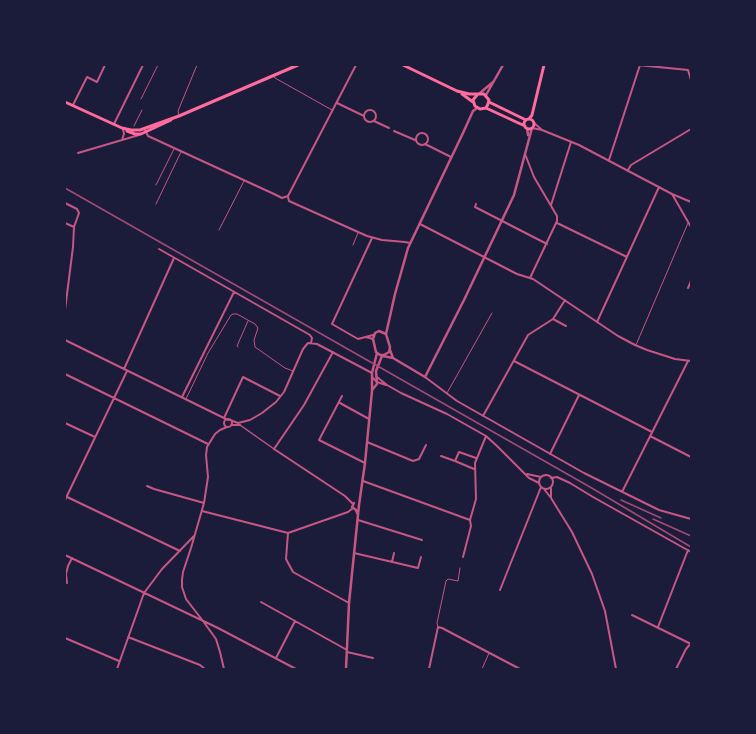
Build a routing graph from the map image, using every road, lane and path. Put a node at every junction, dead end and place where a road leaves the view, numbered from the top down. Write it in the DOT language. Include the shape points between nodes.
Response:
graph roads {
  1 [pos="105,65"];
  2 [pos="143,65"];
  3 [pos="158,65"];
  4 [pos="197,65"];
  5 [pos="298,65"];
  6 [pos="356,65"];
  7 [pos="403,65"];
  8 [pos="502,65"];
  9 [pos="544,65"];
  10 [pos="639,65"];
  11 [pos="273,76"];
  12 [pos="691,80"];
  13 [pos="493,81"];
  14 [pos="457,91"];
  15 [pos="478,94"];
  16 [pos="486,95"];
  17 [pos="141,99"];
  18 [pos="65,102"];
  19 [pos="473,102"];
  20 [pos="489,102"];
  21 [pos="336,104"];
  22 [pos="72,106"];
  23 [pos="477,108"];
  24 [pos="486,108"];
  25 [pos="142,110"];
  26 [pos="332,110"];
  27 [pos="179,116"];
  28 [pos="364,116"];
  29 [pos="532,116"];
  30 [pos="528,119"];
  31 [pos="374,121"];
  32 [pos="534,122"];
  33 [pos="114,124"];
  34 [pos="134,126"];
  35 [pos="526,127"];
  36 [pos="122,128"];
  37 [pos="389,128"];
  38 [pos="532,128"];
  39 [pos="691,129"];
  40 [pos="146,130"];
  41 [pos="542,130"];
  42 [pos="394,131"];
  43 [pos="135,135"];
  44 [pos="528,138"];
  45 [pos="416,140"];
  46 [pos="121,141"];
  47 [pos="571,142"];
  48 [pos="425,144"];
  49 [pos="174,148"];
  50 [pos="181,151"];
  51 [pos="525,152"];
  52 [pos="78,153"];
  53 [pos="451,157"];
  54 [pos="609,160"];
  55 [pos="628,170"];
  56 [pos="244,181"];
  57 [pos="156,185"];
  58 [pos="659,187"];
  59 [pos="672,194"];
  60 [pos="288,196"];
  61 [pos="691,202"];
  62 [pos="65,203"];
  63 [pos="156,204"];
  64 [pos="476,204"];
  65 [pos="550,205"];
  66 [pos="501,221"];
  67 [pos="557,222"];
  68 [pos="688,222"];
  69 [pos="65,223"];
  70 [pos="420,224"];
  71 [pos="74,227"];
  72 [pos="691,227"];
  73 [pos="219,230"];
  74 [pos="359,233"];
  75 [pos="372,238"];
  76 [pos="410,243"];
  77 [pos="547,244"];
  78 [pos="353,246"];
  79 [pos="159,249"];
  80 [pos="484,257"];
  81 [pos="627,257"];
  82 [pos="174,258"];
  83 [pos="530,278"];
  84 [pos="691,281"];
  85 [pos="688,288"];
  86 [pos="234,292"];
  87 [pos="565,300"];
  88 [pos="65,310"];
  89 [pos="492,313"];
  90 [pos="553,319"];
  91 [pos="248,320"];
  92 [pos="598,322"];
  93 [pos="566,326"];
  94 [pos="386,334"];
  95 [pos="374,335"];
  96 [pos="366,337"];
  97 [pos="373,339"];
  98 [pos="65,340"];
  99 [pos="311,343"];
  100 [pos="636,345"];
  101 [pos="238,347"];
  102 [pos="390,350"];
  103 [pos="333,352"];
  104 [pos="377,353"];
  105 [pos="383,356"];
  106 [pos="393,358"];
  107 [pos="514,361"];
  108 [pos="690,361"];
  109 [pos="125,370"];
  110 [pos="293,371"];
  111 [pos="65,374"];
  112 [pos="372,374"];
  113 [pos="377,377"];
  114 [pos="425,377"];
  115 [pos="377,382"];
  116 [pos="387,385"];
  117 [pos="372,391"];
  118 [pos="446,393"];
  119 [pos="579,395"];
  120 [pos="281,396"];
  121 [pos="342,396"];
  122 [pos="182,397"];
  123 [pos="114,398"];
  124 [pos="185,399"];
  125 [pos="340,403"];
  126 [pos="483,416"];
  127 [pos="224,418"];
  128 [pos="229,420"];
  129 [pos="369,420"];
  130 [pos="65,422"];
  131 [pos="224,422"];
  132 [pos="231,425"];
  133 [pos="240,425"];
  134 [pos="227,427"];
  135 [pos="220,430"];
  136 [pos="652,432"];
  137 [pos="486,436"];
  138 [pos="650,436"];
  139 [pos="95,437"];
  140 [pos="367,442"];
  141 [pos="208,444"];
  142 [pos="426,445"];
  143 [pos="274,449"];
  144 [pos="550,454"];
  145 [pos="441,456"];
  146 [pos="691,457"];
  147 [pos="476,458"];
  148 [pos="455,462"];
  149 [pos="365,463"];
  150 [pos="474,469"];
  151 [pos="527,474"];
  152 [pos="542,477"];
  153 [pos="551,478"];
  154 [pos="363,481"];
  155 [pos="539,483"];
  156 [pos="147,486"];
  157 [pos="543,488"];
  158 [pos="551,488"];
  159 [pos="622,492"];
  160 [pos="361,495"];
  161 [pos="65,498"];
  162 [pos="551,498"];
  163 [pos="204,503"];
  164 [pos="354,503"];
  165 [pos="359,506"];
  166 [pos="354,509"];
  167 [pos="202,511"];
  168 [pos="358,516"];
  169 [pos="691,519"];
  170 [pos="358,520"];
  171 [pos="470,520"];
  172 [pos="288,533"];
  173 [pos="195,536"];
  174 [pos="422,540"];
  175 [pos="180,551"];
  176 [pos="690,551"];
  177 [pos="354,553"];
  178 [pos="394,553"];
  179 [pos="65,554"];
  180 [pos="463,556"];
  181 [pos="421,557"];
  182 [pos="72,558"];
  183 [pos="392,562"];
  184 [pos="460,568"];
  185 [pos="67,583"];
  186 [pos="500,590"];
  187 [pos="144,593"];
  188 [pos="261,602"];
  189 [pos="349,602"];
  190 [pos="632,615"];
  191 [pos="204,621"];
  192 [pos="295,621"];
  193 [pos="658,627"];
  194 [pos="438,628"];
  195 [pos="128,637"];
  196 [pos="65,638"];
  197 [pos="691,644"];
  198 [pos="347,651"];
  199 [pos="490,652"];
  200 [pos="276,658"];
  201 [pos="373,658"];
  202 [pos="119,661"];
  203 [pos="117,669"];
  204 [pos="205,669"];
  205 [pos="224,669"];
  206 [pos="296,669"];
  207 [pos="346,669"];
  208 [pos="429,669"];
  209 [pos="482,669"];
  210 [pos="520,669"];
  211 [pos="616,669"];
  212 [pos="676,669"];
  1 -- 22 [label="street" via="97,82 87,77"];
  2 -- 33 [label="street"];
  3 -- 17 [label="lane"];
  4 -- 27 [label="lane" via="178,111"];
  5 -- 11 [label="main road"];
  6 -- 21 [label="street"];
  7 -- 14 [label="main road"];
  8 -- 13 [label="street"];
  9 -- 29 [label="main road"];
  10 -- 12 [label="street" via="689,71"];
  10 -- 54 [label="street"];
  11 -- 26 [label="lane"];
  11 -- 27 [label="main road"];
  13 -- 15 [label="street"];
  13 -- 16 [label="street"];
  14 -- 15 [label="main road"];
  14 -- 19 [label="main road"];
  15 -- 16 [label="main road"];
  15 -- 19 [label="main road"];
  16 -- 20 [label="main road"];
  18 -- 22 [label="main road"];
  19 -- 23 [label="main road"];
  20 -- 24 [label="main road"];
  20 -- 30 [label="main road"];
  21 -- 26 [label="street"];
  21 -- 28 [label="street"];
  22 -- 33 [label="main road"];
  23 -- 24 [label="main road"];
  23 -- 53 [label="street" via="473,111"];
  24 -- 35 [label="main road"];
  25 -- 34 [label="lane"];
  26 -- 60 [label="street"];
  27 -- 40 [label="main road"];
  28 -- 31 [label="street" via="367,122"];
  28 -- 31 [label="street" via="366,112 372,111 375,115"];
  29 -- 30 [label="main road"];
  29 -- 32 [label="main road"];
  30 -- 32 [label="main road"];
  30 -- 35 [label="main road"];
  31 -- 37 [label="street"];
  32 -- 38 [label="main road"];
  32 -- 41 [label="street"];
  33 -- 36 [label="main road"];
  35 -- 38 [label="main road"];
  35 -- 44 [label="street"];
  36 -- 43 [label="main road"];
  36 -- 46 [label="street" via="124,134"];
  38 -- 41 [label="street"];
  38 -- 44 [label="street"];
  39 -- 55 [label="street" via="631,165"];
  40 -- 43 [label="main road"];
  40 -- 43 [label="main road" via="138,131"];
  40 -- 49 [label="street" via="147,135"];
  41 -- 47 [label="street"];
  42 -- 45 [label="street"];
  43 -- 46 [label="street"];
  44 -- 51 [label="street"];
  45 -- 48 [label="street" via="419,144"];
  45 -- 48 [label="street" via="418,134 424,133 428,139"];
  46 -- 52 [label="street"];
  47 -- 54 [label="street"];
  47 -- 65 [label="street"];
  48 -- 53 [label="street"];
  49 -- 50 [label="street"];
  49 -- 57 [label="lane"];
  50 -- 56 [label="street"];
  50 -- 63 [label="lane"];
  51 -- 65 [label="street" via="534,177"];
  51 -- 66 [label="street" via="514,195"];
  53 -- 70 [label="street"];
  54 -- 55 [label="street"];
  55 -- 58 [label="street"];
  56 -- 60 [label="street" via="282,198"];
  56 -- 73 [label="lane"];
  58 -- 59 [label="street"];
  58 -- 81 [label="street"];
  59 -- 61 [label="street"];
  59 -- 68 [label="street"];
  60 -- 74 [label="street" via="289,201"];
  62 -- 71 [label="street" via="79,212"];
  64 -- 66 [label="street" via="475,207"];
  65 -- 67 [label="street" via="557,216"];
  66 -- 77 [label="street"];
  66 -- 80 [label="street"];
  67 -- 77 [label="street"];
  67 -- 81 [label="street"];
  68 -- 72 [label="street"];
  68 -- 100 [label="lane"];
  69 -- 71 [label="street"];
  70 -- 76 [label="street"];
  70 -- 80 [label="street"];
  71 -- 88 [label="street" via="74,247"];
  74 -- 75 [label="street"];
  74 -- 78 [label="lane"];
  75 -- 76 [label="street"];
  75 -- 96 [label="street" via="332,324 358,339"];
  76 -- 94 [label="street"];
  77 -- 83 [label="street"];
  79 -- 82 [label="street"];
  80 -- 83 [label="street"];
  80 -- 114 [label="street"];
  81 -- 92 [label="street"];
  82 -- 86 [label="street"];
  82 -- 109 [label="street"];
  83 -- 87 [label="street"];
  84 -- 85 [label="street"];
  86 -- 99 [label="street" via="310,335"];
  86 -- 122 [label="street"];
  87 -- 90 [label="street"];
  87 -- 92 [label="street"];
  89 -- 118 [label="lane"];
  90 -- 93 [label="street"];
  90 -- 107 [label="street" via="530,333"];
  91 -- 101 [label="lane" via="236,346"];
  91 -- 110 [label="lane" via="258,328 255,346"];
  91 -- 124 [label="lane" via="237,314 231,315"];
  92 -- 100 [label="street"];
  94 -- 95 [label="street" via="379,331"];
  94 -- 102 [label="street"];
  95 -- 96 [label="street"];
  95 -- 97 [label="street"];
  96 -- 97 [label="street"];
  97 -- 104 [label="street"];
  98 -- 109 [label="street"];
  99 -- 103 [label="street"];
  99 -- 110 [label="street" via="303,349"];
  100 -- 108 [label="street" via="675,359"];
  102 -- 105 [label="street"];
  102 -- 106 [label="street"];
  103 -- 112 [label="street"];
  103 -- 143 [label="street" via="304,405"];
  104 -- 105 [label="street"];
  104 -- 112 [label="street"];
  105 -- 106 [label="street"];
  105 -- 113 [label="street" via="376,371"];
  106 -- 114 [label="street"];
  107 -- 119 [label="street"];
  107 -- 126 [label="street"];
  108 -- 136 [label="street"];
  109 -- 122 [label="street"];
  109 -- 123 [label="street"];
  110 -- 120 [label="street"];
  111 -- 123 [label="street"];
  112 -- 115 [label="street"];
  112 -- 117 [label="street"];
  113 -- 115 [label="street"];
  113 -- 116 [label="street"];
  114 -- 118 [label="street"];
  115 -- 116 [label="street"];
  115 -- 117 [label="street"];
  116 -- 137 [label="street"];
  117 -- 129 [label="street"];
  118 -- 126 [label="street"];
  119 -- 136 [label="street"];
  119 -- 144 [label="street"];
  120 -- 127 [label="street" via="243,377"];
  120 -- 128 [label="street" via="250,420 238,423"];
  121 -- 125 [label="street"];
  122 -- 124 [label="street"];
  123 -- 139 [label="street"];
  123 -- 141 [label="street"];
  124 -- 127 [label="street"];
  125 -- 129 [label="street"];
  125 -- 149 [label="street" via="319,440"];
  126 -- 144 [label="street"];
  127 -- 128 [label="street"];
  127 -- 131 [label="street"];
  128 -- 131 [label="street"];
  128 -- 132 [label="street"];
  129 -- 140 [label="street"];
  130 -- 139 [label="street"];
  131 -- 134 [label="street"];
  131 -- 135 [label="street"];
  132 -- 133 [label="street"];
  132 -- 134 [label="street"];
  133 -- 143 [label="street"];
  134 -- 135 [label="street"];
  135 -- 141 [label="street"];
  136 -- 138 [label="street"];
  137 -- 147 [label="street"];
  137 -- 151 [label="street"];
  138 -- 146 [label="street"];
  138 -- 159 [label="street"];
  139 -- 161 [label="street"];
  140 -- 142 [label="street" via="413,461 419,459"];
  140 -- 149 [label="street"];
  141 -- 163 [label="street" via="208,477"];
  143 -- 164 [label="street"];
  144 -- 159 [label="street"];
  145 -- 148 [label="street"];
  147 -- 148 [label="street" via="459,452"];
  147 -- 150 [label="street"];
  148 -- 150 [label="street"];
  149 -- 154 [label="street"];
  150 -- 171 [label="street" via="476,499"];
  151 -- 152 [label="street"];
  151 -- 155 [label="street"];
  152 -- 153 [label="street" via="547,475"];
  152 -- 155 [label="street"];
  153 -- 158 [label="street"];
  153 -- 176 [label="street" via="557,477 570,483"];
  154 -- 160 [label="street"];
  154 -- 171 [label="street"];
  155 -- 157 [label="street"];
  156 -- 163 [label="street"];
  157 -- 158 [label="street"];
  157 -- 162 [label="street"];
  157 -- 186 [label="street"];
  158 -- 162 [label="street"];
  159 -- 169 [label="street" via="659,510"];
  160 -- 164 [label="street"];
  160 -- 165 [label="street"];
  161 -- 175 [label="street"];
  162 -- 211 [label="street" via="578,544 599,593"];
  163 -- 167 [label="street"];
  164 -- 165 [label="street" via="357,502"];
  164 -- 166 [label="street"];
  165 -- 166 [label="street"];
  165 -- 168 [label="street"];
  166 -- 168 [label="street"];
  166 -- 172 [label="street"];
  167 -- 172 [label="street"];
  167 -- 173 [label="street"];
  168 -- 170 [label="street"];
  170 -- 174 [label="street"];
  170 -- 177 [label="street"];
  171 -- 180 [label="street" via="471,526"];
  172 -- 189 [label="street" via="286,559 293,572"];
  173 -- 175 [label="street"];
  173 -- 191 [label="street" via="183,572 182,587 186,599"];
  175 -- 187 [label="street"];
  176 -- 193 [label="street"];
  177 -- 183 [label="street"];
  177 -- 189 [label="street"];
  178 -- 183 [label="street"];
  179 -- 182 [label="street"];
  181 -- 183 [label="street" via="418,568"];
  182 -- 185 [label="street" via="66,574"];
  182 -- 187 [label="street"];
  184 -- 194 [label="lane" via="458,581 446,581"];
  187 -- 191 [label="street"];
  187 -- 195 [label="street"];
  188 -- 192 [label="street"];
  189 -- 198 [label="street"];
  190 -- 193 [label="street"];
  191 -- 200 [label="street"];
  191 -- 205 [label="street" via="216,639"];
  192 -- 198 [label="street"];
  192 -- 200 [label="street"];
  193 -- 197 [label="street"];
  194 -- 199 [label="street"];
  194 -- 208 [label="street"];
  195 -- 202 [label="street"];
  195 -- 204 [label="street"];
  196 -- 202 [label="street"];
  197 -- 212 [label="street"];
  198 -- 201 [label="street"];
  198 -- 207 [label="street"];
  199 -- 209 [label="lane"];
  199 -- 210 [label="street"];
  200 -- 206 [label="street"];
  202 -- 203 [label="street"];
}
